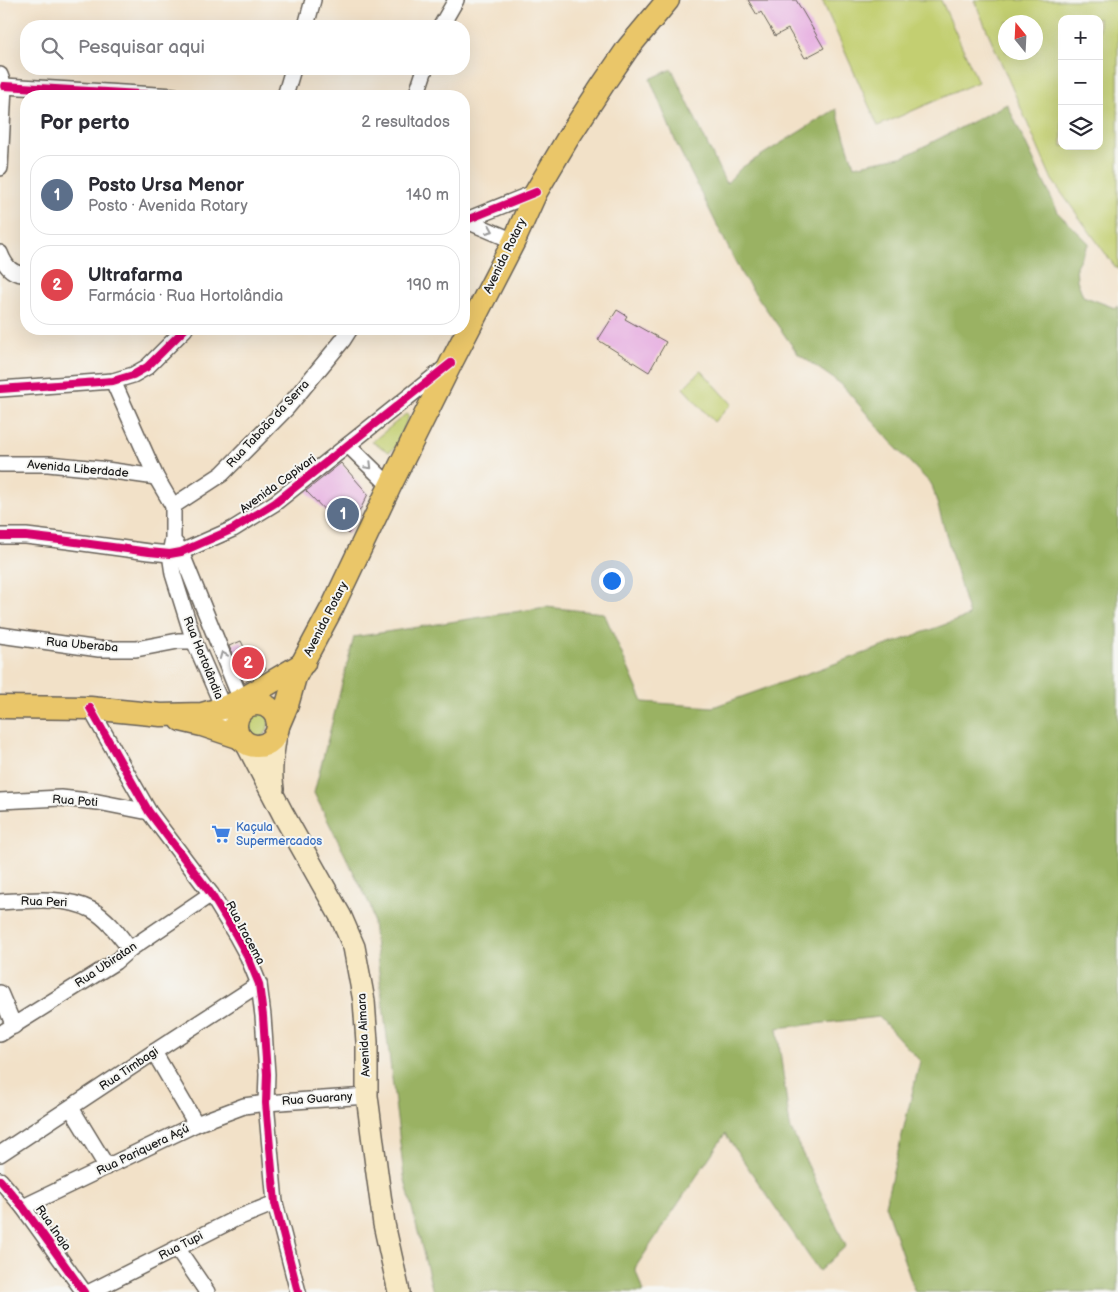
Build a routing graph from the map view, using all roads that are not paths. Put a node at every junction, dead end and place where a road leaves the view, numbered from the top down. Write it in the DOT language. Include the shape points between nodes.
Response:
graph roads {
  1 [pos="314,0"];
  2 [pos="456,0"];
  3 [pos="668,0"];
  4 [pos="308,20"];
  5 [pos="444,20"];
  6 [pos="291,75"];
  7 [pos="423,75"];
  8 [pos="2,81"];
  9 [pos="80,90"];
  10 [pos="287,90"];
  11 [pos="418,90"];
  12 [pos="0,168"];
  13 [pos="536,192"];
  14 [pos="470,219"];
  15 [pos="470,223"];
  16 [pos="514,241"];
  17 [pos="0,253"];
  18 [pos="20,274"];
  19 [pos="470,326"];
  20 [pos="179,335"];
  21 [pos="346,335"];
  22 [pos="465,335"];
  23 [pos="451,363"];
  24 [pos="113,381"];
  25 [pos="0,390"];
  26 [pos="348,445"];
  27 [pos="0,464"];
  28 [pos="156,477"];
  29 [pos="390,486"];
  30 [pos="173,506"];
  31 [pos="0,536"];
  32 [pos="175,553"];
  33 [pos="0,635"];
  34 [pos="194,641"];
  35 [pos="304,663"];
  36 [pos="232,704"];
  37 [pos="0,707"];
  38 [pos="90,708"];
  39 [pos="161,715"];
  40 [pos="277,730"];
  41 [pos="241,737"];
  42 [pos="274,797"];
  43 [pos="0,801"];
  44 [pos="149,812"];
  45 [pos="211,894"];
  46 [pos="0,902"];
  47 [pos="130,949"];
  48 [pos="259,984"];
  49 [pos="0,993"];
  50 [pos="14,1026"];
  51 [pos="0,1034"];
  52 [pos="154,1052"];
  53 [pos="367,1096"];
  54 [pos="266,1103"];
  55 [pos="71,1108"];
  56 [pos="196,1124"];
  57 [pos="0,1154"];
  58 [pos="107,1167"];
  59 [pos="0,1180"];
  60 [pos="275,1203"];
  61 [pos="23,1207"];
  62 [pos="177,1248"];
  63 [pos="84,1292"];
  64 [pos="90,1292"];
  65 [pos="207,1292"];
  66 [pos="298,1292"];
  67 [pos="399,1292"];
  1 -- 4 [label="street"];
  2 -- 5 [label="street"];
  3 -- 13 [label="main road, Avenida Rotary" via="628,48"];
  6 -- 10 [label="street"];
  7 -- 11 [label="street"];
  8 -- 9 [label="street"];
  8 -- 12 [label="street"];
  13 -- 14 [label="street"];
  13 -- 16 [label="main road, Avenida Rotary"];
  15 -- 16 [label="street, one-way"];
  16 -- 19 [label="main road, Avenida Rotary"];
  17 -- 18 [label="street" via="5,264"];
  20 -- 24 [label="street" via="147,366 133,375"];
  21 -- 30 [label="street, Rua Taboão da Serra" via="286,409 222,474"];
  22 -- 23 [label="main road, Avenida Rotary"];
  23 -- 26 [label="street, Avenida Capivari"];
  23 -- 29 [label="main road, Avenida Rotary"];
  24 -- 25 [label="street"];
  24 -- 28 [label="street"];
  26 -- 29 [label="street, one-way"];
  26 -- 32 [label="street, Avenida Capivari" via="251,519 233,530"];
  27 -- 28 [label="street, Avenida Liberdade" via="48,464"];
  28 -- 30 [label="street"];
  29 -- 35 [label="main road, Avenida Rotary"];
  30 -- 32 [label="street"];
  31 -- 32 [label="street, Avenida Capivari" via="26,536"];
  32 -- 34 [label="street, Rua Hortolândia" via="174,574"];
  36 -- 32 [label="street, Rua Hortolândia, one-way"];
  33 -- 34 [label="street, Rua Uberaba" via="99,649 136,649"];
  34 -- 36 [label="street, Rua Hortolândia"];
  35 -- 36 [label="main road, Avenida Rotary"];
  35 -- 40 [label="main road, Avenida Rotary" via="295,677"];
  36 -- 39 [label="main road, Avenida Rotary" via="193,716"];
  36 -- 41 [label="street, Rua Hortolândia" via="229,721"];
  37 -- 38 [label="main road, Avenida Rotary"];
  38 -- 39 [label="main road, Avenida Rotary"];
  38 -- 44 [label="street, Rua Iracema"];
  39 -- 41 [label="main road, Avenida Rotary"];
  40 -- 41 [label="main road" via="272,740 260,746"];
  40 -- 41 [label="main road" via="278,721 271,709 252,705 238,718 236,725"];
  40 -- 42 [label="main road" via="272,759"];
  41 -- 42 [label="main road, Avenida Aimara"];
  42 -- 53 [label="main road, Avenida Aimara" via="341,917 354,947 364,1001"];
  43 -- 44 [label="street, Rua Poti" via="61,798"];
  44 -- 45 [label="street, Rua Iracema"];
  45 -- 47 [label="street, Rua Ubiratan"];
  45 -- 48 [label="street, Rua Iracema" via="248,957"];
  46 -- 47 [label="street, Rua Peri" via="38,900 80,905 106,920"];
  47 -- 50 [label="street, Rua Ubiratan" via="115,962"];
  48 -- 52 [label="street, Rua Timbagi"];
  48 -- 54 [label="street, Rua Iracema" via="267,1074"];
  49 -- 50 [label="street"];
  50 -- 51 [label="street, Rua Ubiratan"];
  52 -- 55 [label="street, Rua Timbagi"];
  52 -- 56 [label="street"];
  53 -- 54 [label="street, Rua Guarany"];
  53 -- 67 [label="main road, Avenida Aimara" via="384,1224"];
  54 -- 56 [label="street, Rua Pariquera Açú" via="244,1106"];
  54 -- 60 [label="street, Rua Iracema"];
  55 -- 57 [label="street, Rua Timbagi"];
  55 -- 58 [label="street"];
  56 -- 58 [label="street, Rua Pariquera Açú"];
  58 -- 61 [label="street, Rua Pariquera Açú"];
  59 -- 61 [label="street, Rua Inaja"];
  60 -- 62 [label="street, Rua Tupi"];
  60 -- 66 [label="street, Rua Iracema"];
  61 -- 63 [label="street, Rua Inaja"];
  62 -- 64 [label="street, Rua Tupi"];
  62 -- 65 [label="street"];
}
